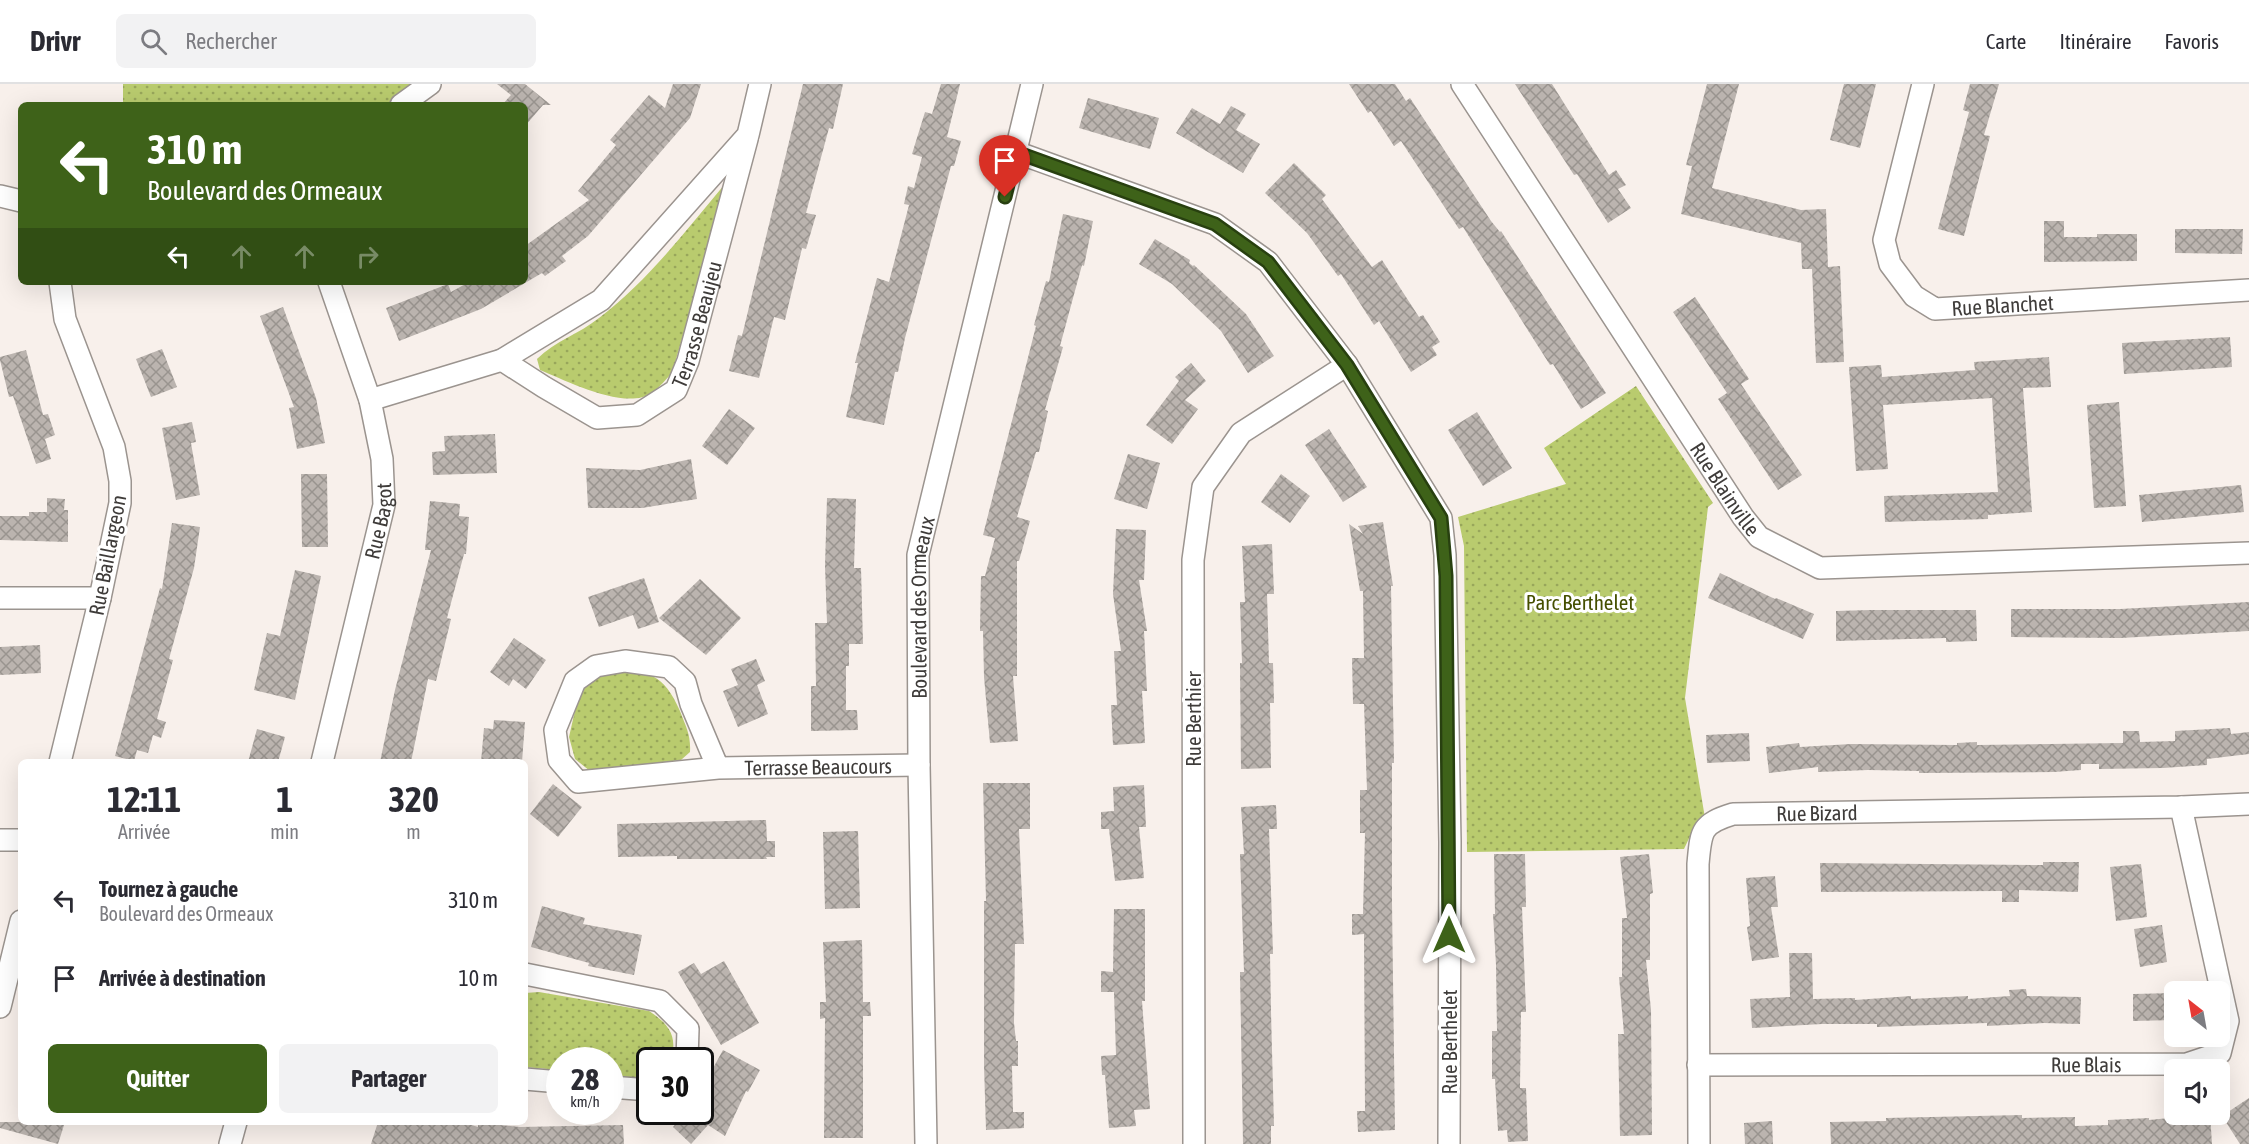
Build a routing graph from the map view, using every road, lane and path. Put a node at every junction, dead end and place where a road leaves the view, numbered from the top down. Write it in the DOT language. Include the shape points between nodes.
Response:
graph roads {
  1 [pos="430,84"];
  2 [pos="760,84"];
  3 [pos="1032,84"];
  4 [pos="1462,84"];
  5 [pos="1923,84"];
  6 [pos="405,102"];
  7 [pos="748,135"];
  8 [pos="1016,152"];
  9 [pos="0,196"];
  10 [pos="18,200"];
  11 [pos="60,285"];
  12 [pos="330,285"];
  13 [pos="2249,290"];
  14 [pos="502,360"];
  15 [pos="1347,365"];
  16 [pos="370,400"];
  17 [pos="2249,553"];
  18 [pos="0,598"];
  19 [pos="100,598"];
  20 [pos="61,759"];
  21 [pos="323,759"];
  22 [pos="919,765"];
  23 [pos="718,768"];
  24 [pos="2249,804"];
  25 [pos="2181,807"];
  26 [pos="0,840"];
  27 [pos="18,840"];
  28 [pos="18,933"];
  29 [pos="528,975"];
  30 [pos="0,1007"];
  31 [pos="687,1047"];
  32 [pos="1698,1065"];
  33 [pos="528,1079"];
  34 [pos="546,1081"];
  35 [pos="235,1125"];
  36 [pos="230,1144"];
  37 [pos="926,1144"];
  38 [pos="1194,1144"];
  39 [pos="1449,1144"];
  40 [pos="1700,1144"];
  1 -- 6 [label="street"];
  2 -- 7 [label="street, Terrasse Beaujeu"];
  3 -- 8 [label="street, Boulevard des Ormeaux"];
  4 -- 17 [label="street, Rue Blainville" via="1743,517 1760,537 1820,568"];
  5 -- 13 [label="street, Rue Blanchet" via="1884,240 1890,264 1914,296 1935,309"];
  7 -- 14 [label="street, Terrasse Beaujeu" via="601,300"];
  7 -- 14 [label="street, Terrasse Beaujeu" via="688,361 676,390 637,415 597,418"];
  8 -- 15 [label="street, Rue Berthelet" via="1215,224 1268,262"];
  8 -- 22 [label="street, Boulevard des Ormeaux" via="918,555"];
  9 -- 10 [label="street"];
  11 -- 19 [label="street, Rue Baillargeon" via="65,319 114,447 120,481 120,503"];
  12 -- 16 [label="street, Rue Bagot"];
  14 -- 16 [label="street, Terrasse Beaujeu"];
  15 -- 38 [label="street, Rue Berthier" via="1240,433 1203,487 1193,560"];
  15 -- 39 [label="street, Rue Berthelet" via="1441,518 1446,566 1450,842"];
  16 -- 21 [label="street, Rue Bagot" via="382,459 384,505"];
  18 -- 19 [label="street"];
  19 -- 20 [label="street, Rue Baillargeon"];
  22 -- 23 [label="street, Terrasse Beaucours"];
  22 -- 37 [label="street, Boulevard des Ormeaux"];
  23 -- 23 [label="street, Terrasse Beaucours" via="578,782 559,760 555,730 575,681 596,666 625,661 669,667 685,682"];
  24 -- 25 [label="street, Rue Bizard"];
  25 -- 32 [label="street, Rue Bizard" via="1733,814 1718,819 1706,827 1698,864"];
  25 -- 32 [label="street, Rue Blais" via="2228,1021 2220,1053 2187,1064"];
  26 -- 27 [label="street"];
  28 -- 30 [label="street"];
  29 -- 31 [label="street" via="660,1001 688,1029"];
  32 -- 40 [label="street, Rue Bizard"];
  33 -- 34 [label="street"];
  35 -- 36 [label="street"];
}
